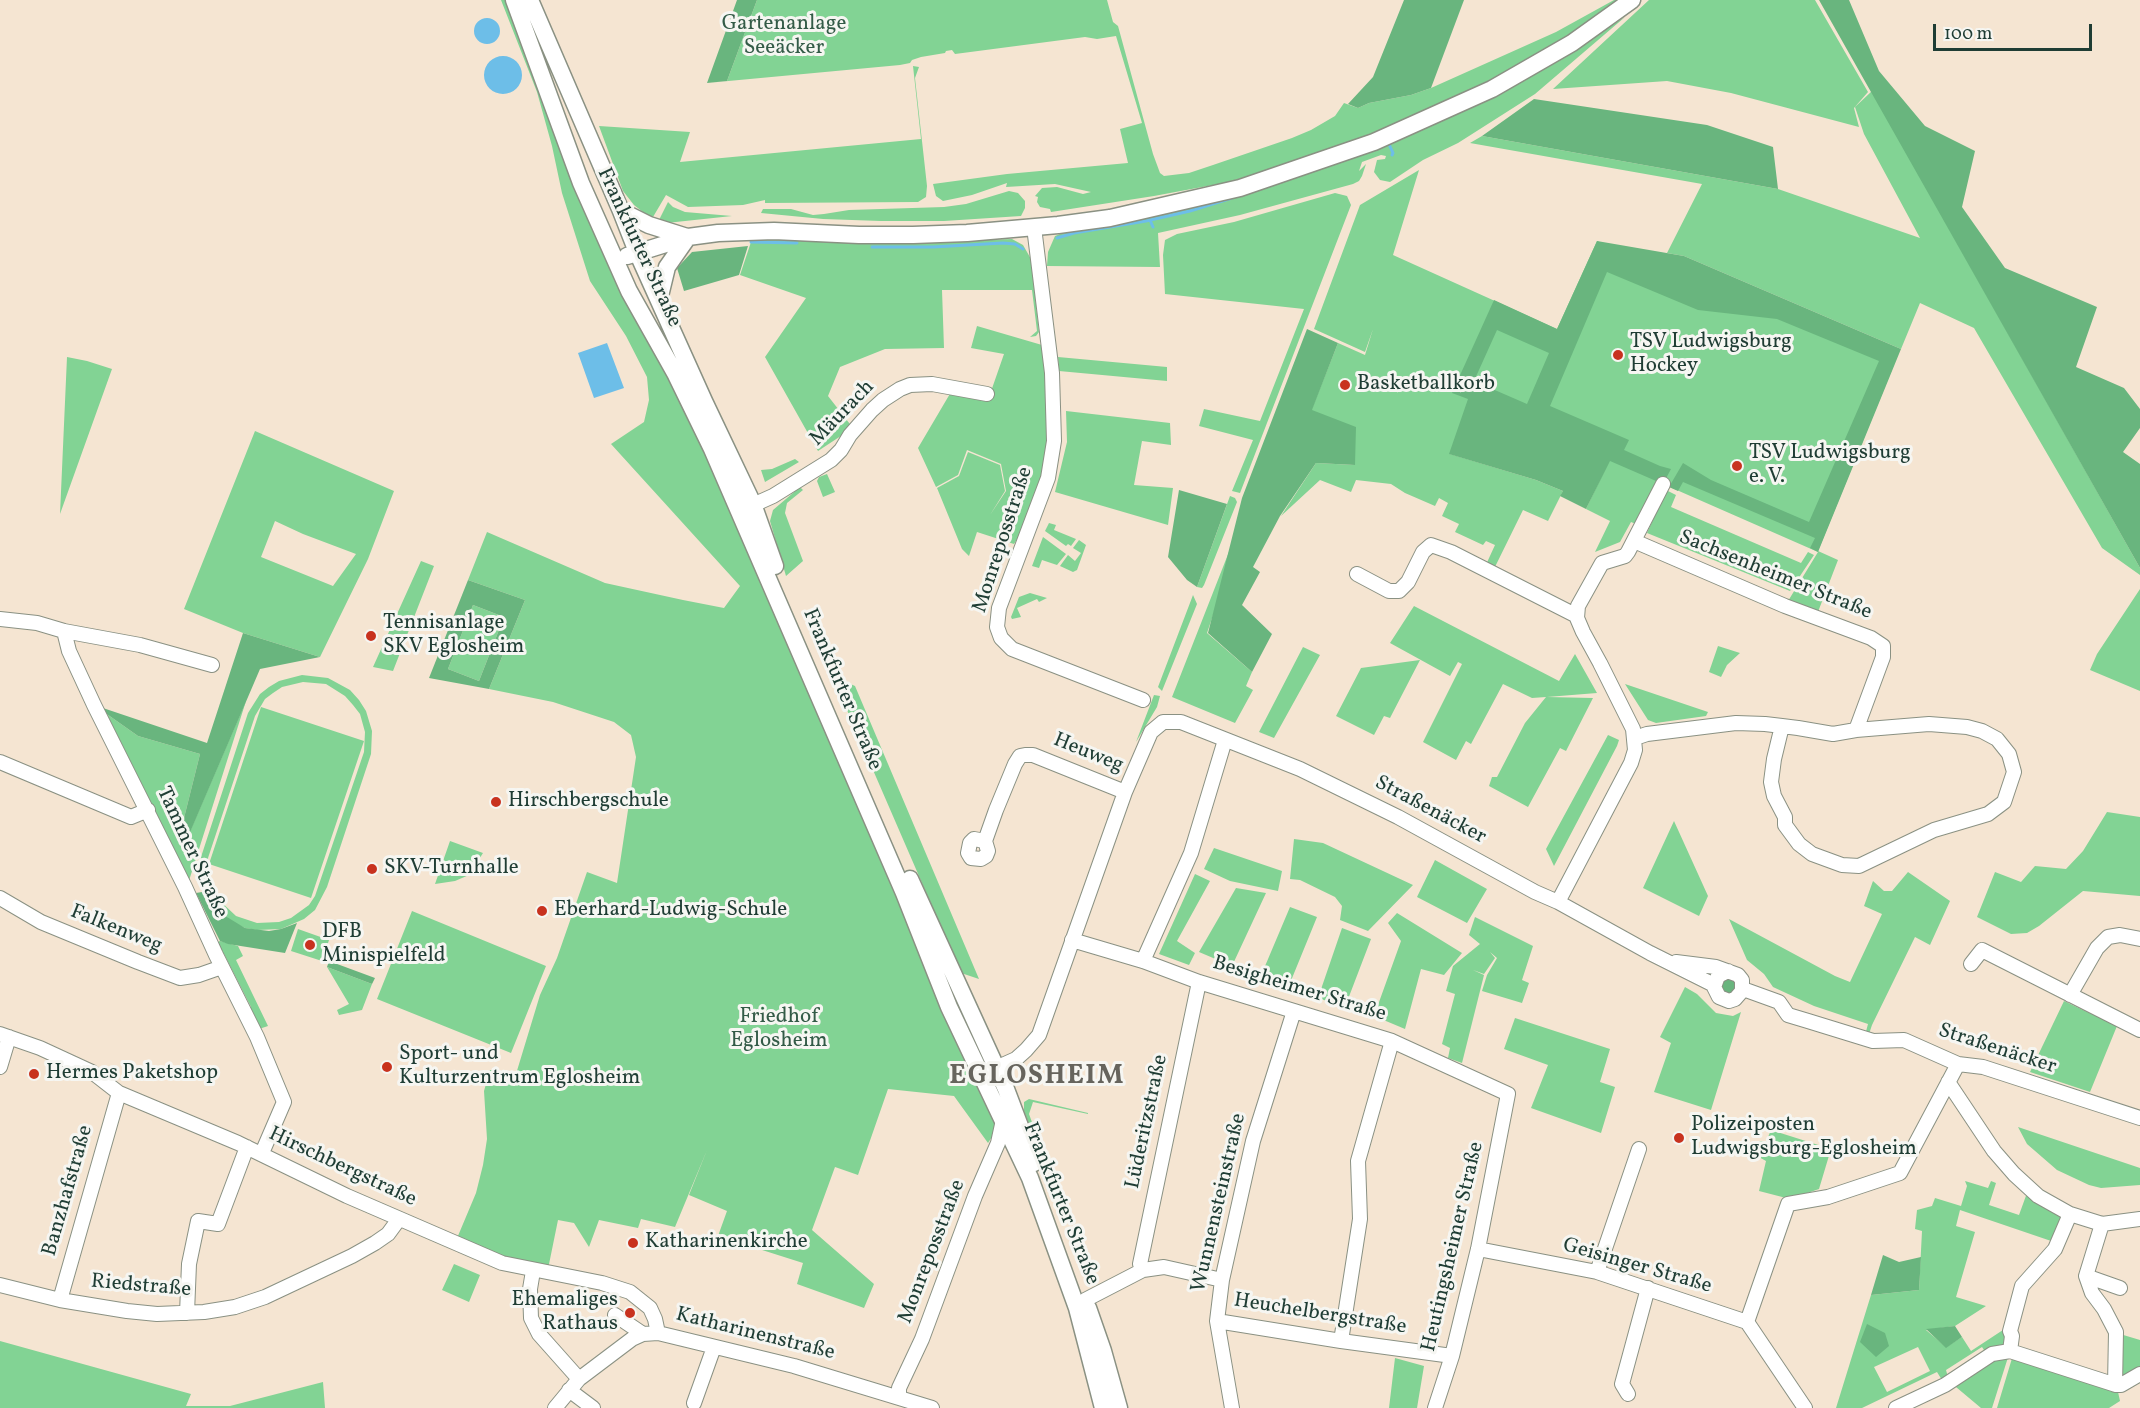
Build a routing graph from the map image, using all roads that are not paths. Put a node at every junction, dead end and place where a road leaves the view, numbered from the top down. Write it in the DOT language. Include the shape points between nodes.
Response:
graph roads {
  1 [pos="514,0"];
  2 [pos="530,0"];
  3 [pos="1632,0"];
  4 [pos="621,211"];
  5 [pos="1034,227"];
  6 [pos="688,237"];
  7 [pos="637,252"];
  8 [pos="615,260"];
  9 [pos="659,300"];
  10 [pos="987,394"];
  11 [pos="1663,484"];
  12 [pos="746,508"];
  13 [pos="1634,541"];
  14 [pos="1357,574"];
  15 [pos="1577,616"];
  16 [pos="0,619"];
  17 [pos="63,631"];
  18 [pos="212,665"];
  19 [pos="1143,700"];
  20 [pos="1782,726"];
  21 [pos="1856,730"];
  22 [pos="1635,738"];
  23 [pos="1225,740"];
  24 [pos="0,762"];
  25 [pos="1125,792"];
  26 [pos="148,810"];
  27 [pos="985,841"];
  28 [pos="0,898"];
  29 [pos="1558,902"];
  30 [pos="2140,939"];
  31 [pos="1072,940"];
  32 [pos="1143,961"];
  33 [pos="1668,961"];
  34 [pos="1971,964"];
  35 [pos="222,967"];
  36 [pos="1728,972"];
  37 [pos="1198,982"];
  38 [pos="1714,985"];
  39 [pos="1743,989"];
  40 [pos="2070,995"];
  41 [pos="1294,1011"];
  42 [pos="2140,1030"];
  43 [pos="5,1035"];
  44 [pos="1392,1041"];
  45 [pos="1958,1064"];
  46 [pos="0,1067"];
  47 [pos="989,1072"];
  48 [pos="1948,1082"];
  49 [pos="119,1093"];
  50 [pos="1508,1094"];
  51 [pos="2140,1118"];
  52 [pos="1003,1120"];
  53 [pos="247,1147"];
  54 [pos="1640,1149"];
  55 [pos="262,1153"];
  56 [pos="2070,1214"];
  57 [pos="399,1219"];
  58 [pos="2140,1219"];
  59 [pos="2102,1224"];
  60 [pos="1478,1249"];
  61 [pos="1143,1270"];
  62 [pos="533,1271"];
  63 [pos="1598,1272"];
  64 [pos="2086,1276"];
  65 [pos="1222,1280"];
  66 [pos="0,1285"];
  67 [pos="1648,1288"];
  68 [pos="2120,1288"];
  69 [pos="60,1300"];
  70 [pos="1085,1300"];
  71 [pos="187,1313"];
  72 [pos="615,1315"];
  73 [pos="1217,1321"];
  74 [pos="1747,1322"];
  75 [pos="658,1333"];
  76 [pos="643,1334"];
  77 [pos="1341,1341"];
  78 [pos="714,1347"];
  79 [pos="2010,1351"];
  80 [pos="1452,1356"];
  81 [pos="2140,1374"];
  82 [pos="579,1379"];
  83 [pos="2115,1385"];
  84 [pos="569,1390"];
  85 [pos="1628,1394"];
  86 [pos="899,1397"];
  87 [pos="694,1403"];
  88 [pos="555,1408"];
  89 [pos="593,1408"];
  90 [pos="932,1408"];
  91 [pos="1103,1408"];
  92 [pos="1119,1408"];
  93 [pos="1232,1408"];
  94 [pos="1435,1408"];
  95 [pos="1805,1408"];
  96 [pos="1896,1408"];
  1 -- 8 [label="main road, Frankfurter Straße" via="564,141"];
  2 -- 4 [label="main road, Frankfurter Straße"];
  3 -- 5 [label="main road" via="1572,43 1492,89 1348,153 1185,202 1110,218"];
  4 -- 6 [label="main road"];
  4 -- 7 [label="main road, Frankfurter Straße"];
  5 -- 6 [label="main road" via="913,235 774,231"];
  5 -- 19 [label="street, Monreposstraße" via="1052,374 1054,441 1048,478 999,608 997,627 1012,649"];
  6 -- 7 [label="main road"];
  6 -- 9 [label="main road" via="667,267"];
  7 -- 8 [label="main road"];
  7 -- 9 [label="main road, Frankfurter Straße"];
  8 -- 12 [label="main road, Frankfurter Straße"];
  9 -- 12 [label="main road, Frankfurter Straße"];
  10 -- 12 [label="street, Mäurach" via="932,384 900,389 872,410 831,460"];
  11 -- 13 [label="street"];
  12 -- 47 [label="main road, Frankfurter Straße" via="942,951"];
  13 -- 15 [label="street" via="1625,556 1602,563 1578,606"];
  13 -- 21 [label="street, Sachsenheimer Straße" via="1883,646 1883,657"];
  14 -- 15 [label="street" via="1389,591 1399,591 1431,545"];
  15 -- 22 [label="street"];
  16 -- 17 [label="street"];
  17 -- 18 [label="street" via="140,645"];
  17 -- 26 [label="street, Tammer Straße" via="94,705"];
  20 -- 21 [label="street" via="1833,734"];
  20 -- 21 [label="street" via="1772,782 1785,825 1812,854 1842,866 1858,866 1934,830 1988,814 2004,802 2014,772 2009,754 1997,739 1982,731 1929,724"];
  20 -- 22 [label="street" via="1725,724"];
  22 -- 29 [label="street" via="1631,763"];
  23 -- 25 [label="street, Straßenäcker" via="1181,722 1163,722 1151,732"];
  23 -- 29 [label="street, Straßenäcker" via="1300,769"];
  23 -- 32 [label="street" via="1191,853"];
  24 -- 26 [label="street" via="131,817"];
  25 -- 27 [label="street, Heuweg" via="1025,754 1012,771"];
  25 -- 31 [label="street"];
  26 -- 35 [label="street, Tammer Straße"];
  28 -- 35 [label="street, Falkenweg" via="41,922 180,978"];
  29 -- 33 [label="street, Straßenäcker"];
  30 -- 40 [label="street" via="2120,935 2108,938 2097,948"];
  31 -- 32 [label="street, Besigheimer Straße"];
  31 -- 47 [label="street" via="1039,1035 1016,1059"];
  32 -- 37 [label="street, Besigheimer Straße"];
  33 -- 36 [label="street, Straßenäcker" via="1707,965"];
  33 -- 38 [label="street, Straßenäcker"];
  34 -- 40 [label="street" via="1982,950"];
  35 -- 55 [label="street, Tammer Straße" via="284,1102"];
  36 -- 38 [label="street" via="1718,976"];
  36 -- 39 [label="street, Straßenäcker" via="1738,975"];
  37 -- 41 [label="street, Besigheimer Straße"];
  37 -- 61 [label="street, Lüderitzstraße" via="1140,1264"];
  38 -- 39 [label="street, Straßenäcker" via="1715,992 1724,1000 1735,999"];
  39 -- 45 [label="street, Straßenäcker" via="1779,1002 1788,1015 1873,1041 1904,1040"];
  40 -- 42 [label="street"];
  41 -- 44 [label="street, Besigheimer Straße"];
  41 -- 65 [label="street, Wunnensteinstraße" via="1253,1140"];
  43 -- 46 [label="street"];
  43 -- 49 [label="street, Hirschbergstraße" via="92,1072"];
  44 -- 50 [label="street, Besigheimer Straße"];
  44 -- 77 [label="street" via="1358,1161 1360,1219"];
  45 -- 48 [label="street"];
  45 -- 51 [label="street, Straßenäcker" via="1983,1067"];
  47 -- 52 [label="main road, Frankfurter Straße"];
  47 -- 70 [label="main road, Frankfurter Straße"];
  48 -- 56 [label="street" via="1975,1125 2014,1174 2038,1196"];
  48 -- 74 [label="street" via="1900,1173 1828,1197 1788,1204"];
  49 -- 53 [label="street, Hirschbergstraße"];
  49 -- 69 [label="street, Banzhafstraße"];
  50 -- 60 [label="street, Heutingsheimer Straße"];
  52 -- 86 [label="street, Monreposstraße" via="998,1143 899,1388"];
  52 -- 91 [label="main road, Frankfurter Straße" via="1030,1178 1077,1308"];
  53 -- 55 [label="street, Hirschbergstraße"];
  53 -- 71 [label="street" via="218,1224 198,1221 189,1264"];
  54 -- 63 [label="street"];
  55 -- 57 [label="street, Hirschbergstraße"];
  56 -- 59 [label="street"];
  56 -- 79 [label="street" via="2055,1249 2022,1286 2010,1331"];
  57 -- 62 [label="street, Hirschbergstraße" via="502,1263"];
  57 -- 71 [label="street, Riedstraße" via="375,1243 265,1297"];
  58 -- 59 [label="street"];
  59 -- 64 [label="street"];
  60 -- 63 [label="street, Geisinger Straße"];
  60 -- 80 [label="street, Heutingsheimer Straße"];
  61 -- 65 [label="street" via="1164,1267"];
  61 -- 70 [label="street"];
  62 -- 75 [label="street, Hirschbergstraße" via="630,1292 650,1308"];
  62 -- 82 [label="street" via="531,1318"];
  63 -- 67 [label="street, Geisinger Straße"];
  64 -- 68 [label="street"];
  64 -- 83 [label="street" via="2116,1332"];
  65 -- 73 [label="street, Wunnensteinstraße"];
  66 -- 69 [label="street, Riedstraße"];
  67 -- 74 [label="street, Geisinger Straße"];
  67 -- 85 [label="street" via="1622,1384"];
  69 -- 71 [label="street, Riedstraße" via="127,1311"];
  70 -- 92 [label="main road, Frankfurter Straße"];
  72 -- 76 [label="street"];
  73 -- 77 [label="street, Heuchelbergstraße"];
  73 -- 93 [label="street, Wunnensteinstraße"];
  74 -- 95 [label="street"];
  75 -- 76 [label="street, Katharinenstraße"];
  75 -- 78 [label="street, Katharinenstraße"];
  76 -- 82 [label="street, Katharinenstraße"];
  77 -- 80 [label="street, Heuchelbergstraße"];
  78 -- 86 [label="street, Katharinenstraße"];
  78 -- 87 [label="street"];
  79 -- 83 [label="street"];
  79 -- 96 [label="street" via="1992,1354 1945,1385"];
  80 -- 94 [label="street, Heutingsheimer Straße"];
  81 -- 83 [label="street"];
  82 -- 84 [label="street, Katharinenstraße"];
  84 -- 88 [label="street, Katharinenstraße"];
  84 -- 89 [label="street"];
  86 -- 90 [label="street, Katharinenstraße"];
}
